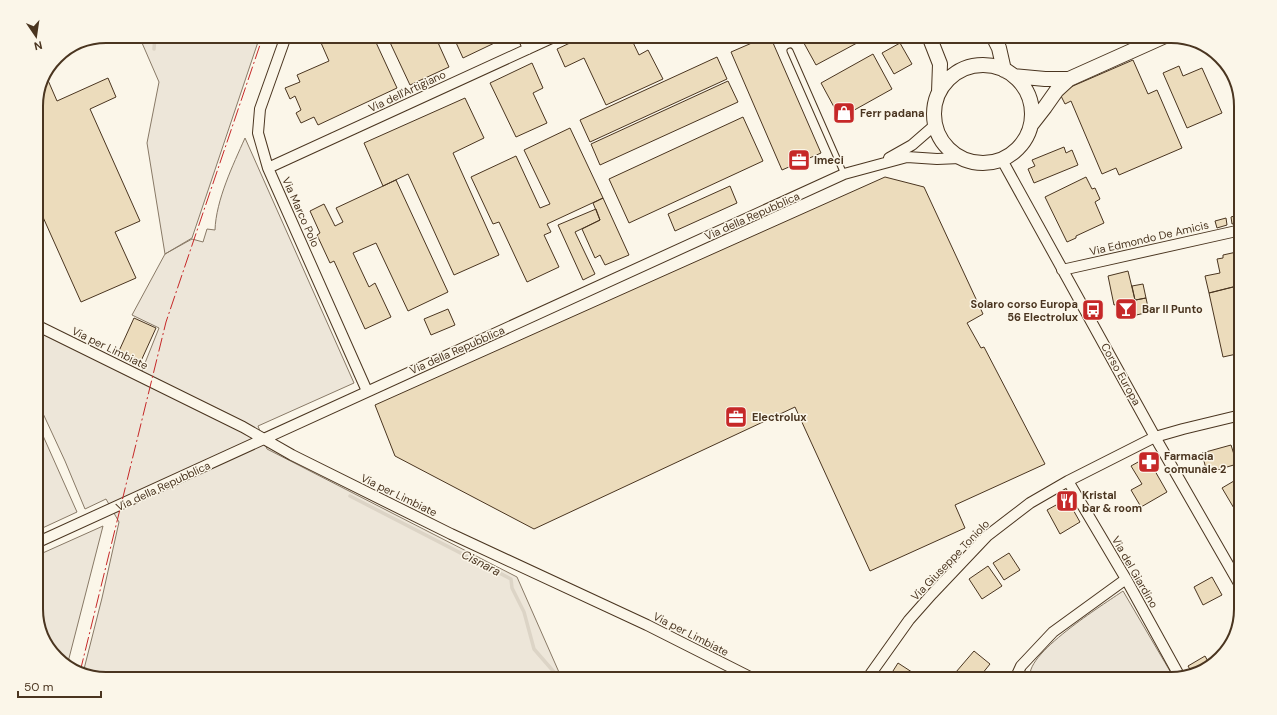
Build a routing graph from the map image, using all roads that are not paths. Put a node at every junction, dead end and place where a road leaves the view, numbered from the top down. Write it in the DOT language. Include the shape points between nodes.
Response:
graph roads {
  1 [pos="284,43"];
  2 [pos="526,43"];
  3 [pos="536,43"];
  4 [pos="932,43"];
  5 [pos="996,43"];
  6 [pos="1150,43"];
  7 [pos="528,49"];
  8 [pos="790,51"];
  9 [pos="1009,73"];
  10 [pos="1070,79"];
  11 [pos="939,92"];
  12 [pos="935,125"];
  13 [pos="1031,125"];
  14 [pos="960,158"];
  15 [pos="1002,160"];
  16 [pos="881,164"];
  17 [pos="268,168"];
  18 [pos="844,174"];
  19 [pos="1234,232"];
  20 [pos="1062,270"];
  21 [pos="43,328"];
  22 [pos="367,391"];
  23 [pos="1234,417"];
  24 [pos="1155,437"];
  25 [pos="263,439"];
  26 [pos="1068,481"];
  27 [pos="43,540"];
  28 [pos="1234,575"];
  29 [pos="1126,579"];
  30 [pos="740,672"];
  31 [pos="872,672"];
  32 [pos="1018,672"];
  33 [pos="1177,672"];
  1 -- 17 [label="street, Via Marco Polo" via="260,109 258,133"];
  2 -- 7 [label="street"];
  3 -- 7 [label="street, Via dell'Artigiano"];
  4 -- 11 [label="street" via="940,64"];
  5 -- 9 [label="street"];
  6 -- 10 [label="street"];
  7 -- 17 [label="street, Via dell'Artigiano"];
  8 -- 18 [label="lane"];
  9 -- 10 [label="street" via="1044,79"];
  9 -- 11 [label="street" via="990,66 975,66 960,71 948,80"];
  9 -- 13 [label="street" via="1023,86 1030,98"];
  10 -- 13 [label="street" via="1057,90"];
  11 -- 12 [label="street" via="934,108"];
  12 -- 14 [label="street" via="949,150"];
  12 -- 16 [label="street, Via della Repubblica" via="912,145"];
  13 -- 15 [label="street" via="1027,137 1016,150"];
  14 -- 15 [label="street" via="988,163"];
  14 -- 16 [label="street, Via della Repubblica" via="907,157"];
  15 -- 20 [label="street, Corso Europa"];
  16 -- 18 [label="street, Via della Repubblica"];
  17 -- 22 [label="street, Via Marco Polo"];
  18 -- 22 [label="street, Via della Repubblica"];
  19 -- 20 [label="street, Via Edmondo De Amicis"];
  20 -- 24 [label="street, Corso Europa"];
  21 -- 25 [label="street, Via per Limbiate"];
  22 -- 25 [label="street, Via della Repubblica"];
  23 -- 24 [label="street, Via Giuseppe Toniolo"];
  24 -- 26 [label="street, Via Giuseppe Toniolo"];
  24 -- 28 [label="street, Corso Europa"];
  25 -- 27 [label="street, Via della Repubblica"];
  25 -- 30 [label="street, Via per Limbiate" via="451,534 647,625"];
  26 -- 29 [label="street, Via del Giardino"];
  26 -- 31 [label="street, Via Giuseppe Toniolo" via="1030,503 987,536 909,620"];
  29 -- 32 [label="street" via="1053,632"];
  29 -- 33 [label="street, Via del Giardino"];
}
